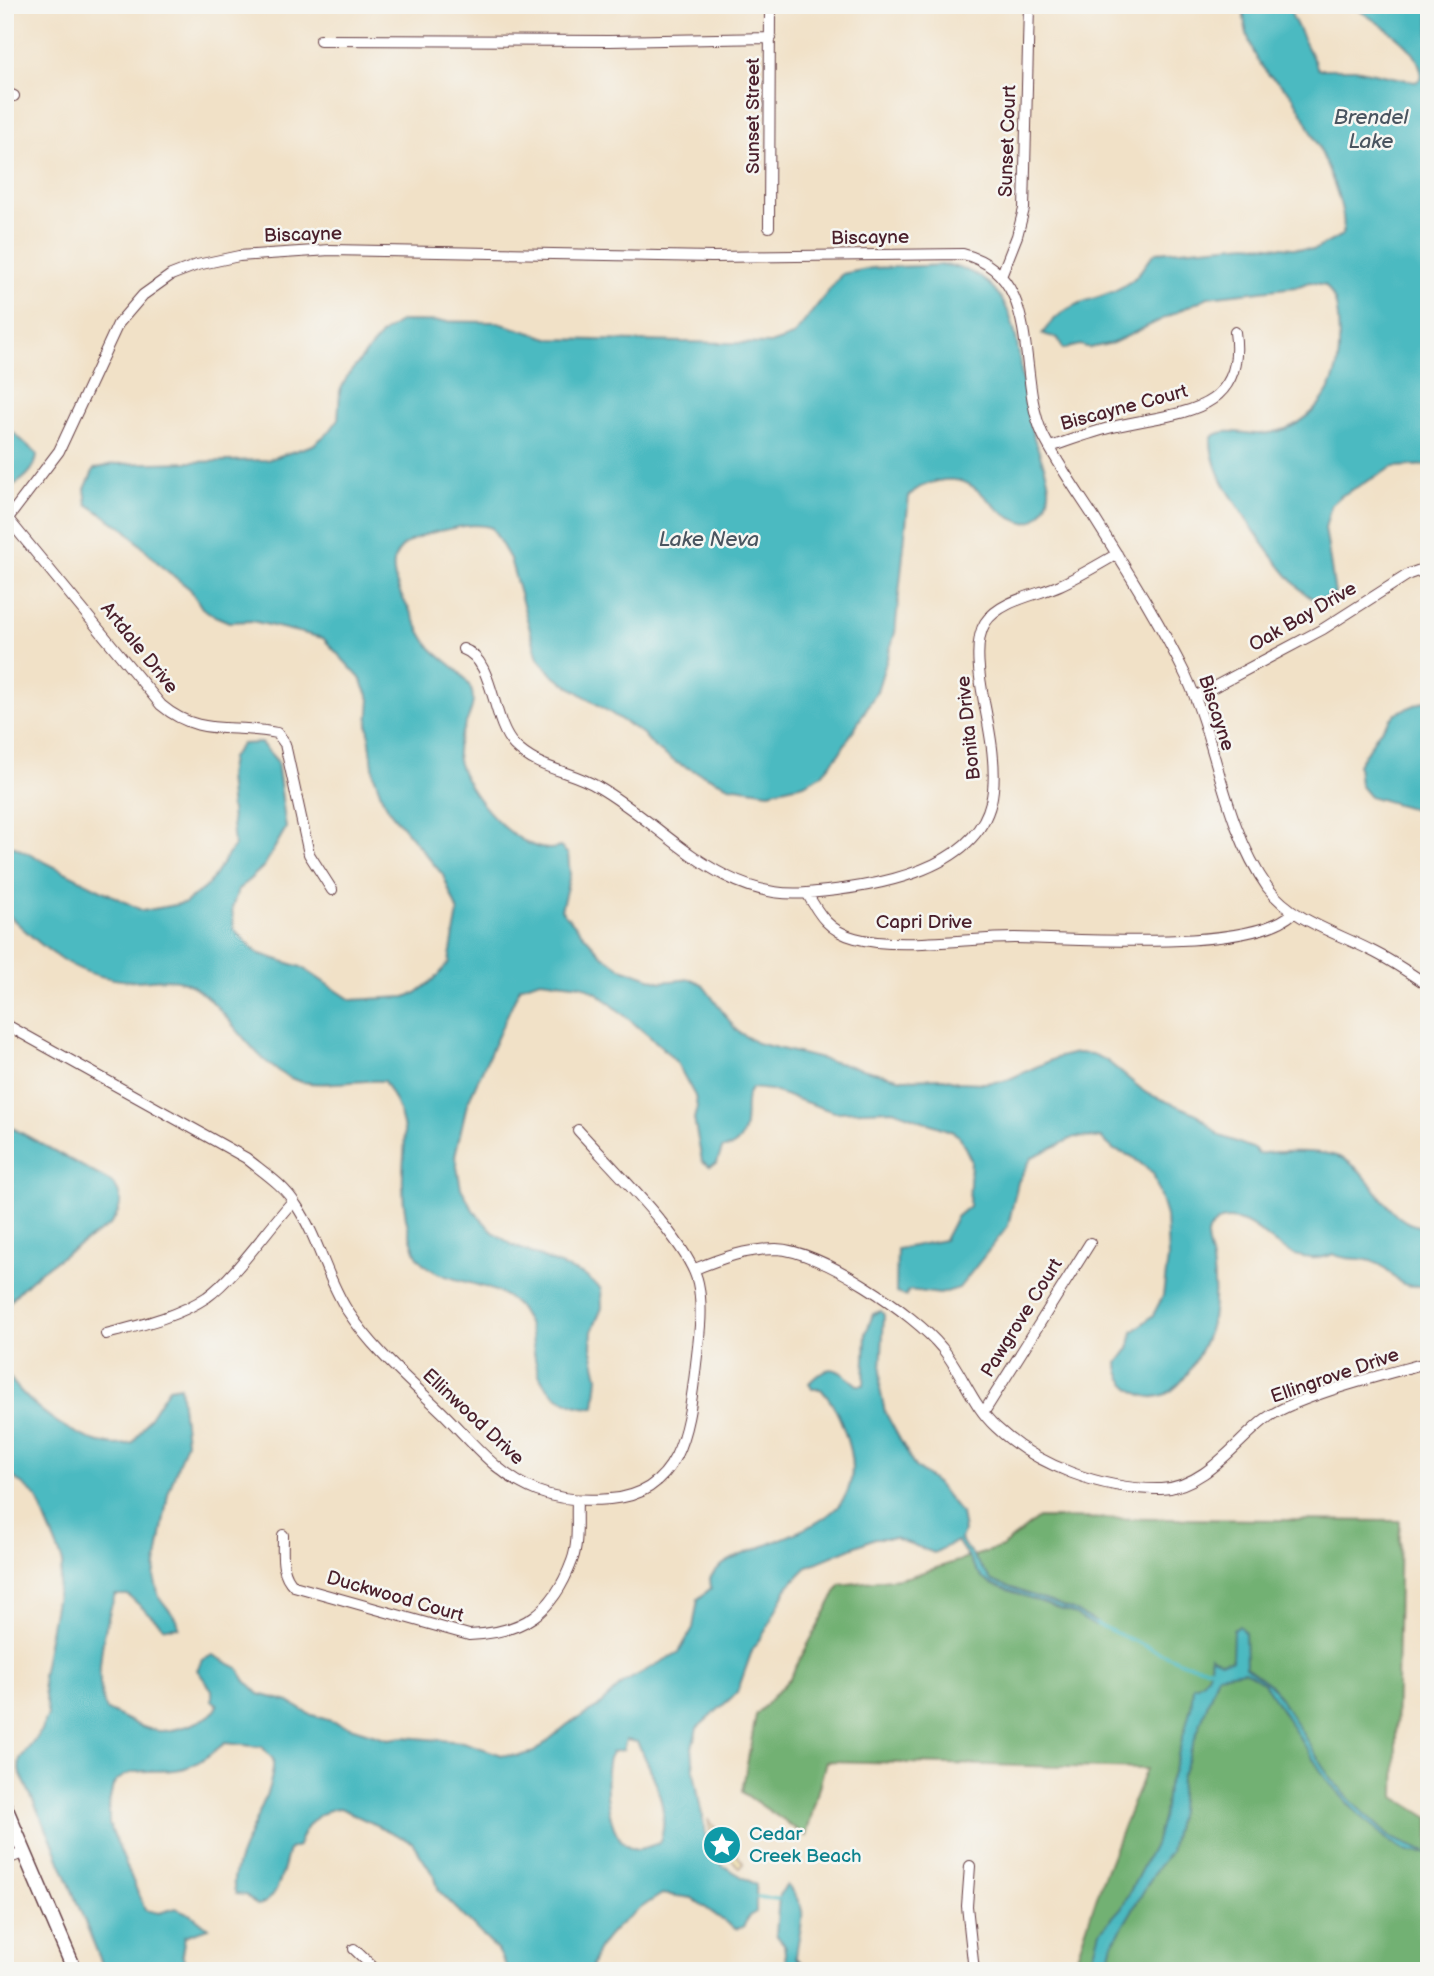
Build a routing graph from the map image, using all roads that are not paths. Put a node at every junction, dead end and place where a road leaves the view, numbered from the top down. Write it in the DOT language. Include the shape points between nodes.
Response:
graph roads {
  1 [pos="770,5"];
  2 [pos="1029,5"];
  3 [pos="771,38"];
  4 [pos="320,40"];
  5 [pos="769,227"];
  6 [pos="1002,274"];
  7 [pos="1236,332"];
  8 [pos="1050,447"];
  9 [pos="7,520"];
  10 [pos="1117,555"];
  11 [pos="1429,567"];
  12 [pos="463,649"];
  13 [pos="1195,697"];
  14 [pos="332,890"];
  15 [pos="807,893"];
  16 [pos="1294,912"];
  17 [pos="1429,986"];
  18 [pos="5,1024"];
  19 [pos="578,1130"];
  20 [pos="293,1201"];
  21 [pos="1090,1243"];
  22 [pos="695,1269"];
  23 [pos="106,1335"];
  24 [pos="1429,1362"];
  25 [pos="984,1412"];
  26 [pos="577,1501"];
  27 [pos="283,1535"];
  28 [pos="5,1807"];
  29 [pos="12,1840"];
  30 [pos="25,1852"];
  31 [pos="5,1860"];
  32 [pos="970,1866"];
  33 [pos="354,1949"];
  34 [pos="75,1971"];
  35 [pos="377,1971"];
  36 [pos="974,1971"];
  1 -- 3 [label="street, Sunset Street"];
  2 -- 6 [label="street, Sunset Court" via="1024,209"];
  3 -- 4 [label="street"];
  3 -- 5 [label="street, Sunset Street"];
  6 -- 8 [label="street, Biscayne" via="1018,308 1031,387"];
  6 -- 9 [label="street, Biscayne" via="979,258 963,254 712,257 330,250 239,256 197,265 171,275 143,295 118,324 59,451"];
  7 -- 8 [label="street, Biscayne Court" via="1236,365 1227,387 1210,402"];
  8 -- 10 [label="street, Biscayne"];
  9 -- 14 [label="street, Artdale Drive" via="175,717 195,726 277,733 285,744 309,854"];
  10 -- 13 [label="street, Biscayne" via="1148,604"];
  10 -- 15 [label="street, Bonita Drive" via="995,613 984,624 981,686 993,785 987,815 972,841 923,869"];
  11 -- 13 [label="street, Oak Bay Drive" via="1409,574 1323,629"];
  12 -- 15 [label="street" via="480,664 503,732 526,756 599,787 706,867 750,886"];
  13 -- 16 [label="street, Biscayne" via="1244,846 1268,887"];
  15 -- 16 [label="street, Capri Drive" via="825,924 856,939 886,942 1016,938 1127,942 1212,937 1261,931"];
  16 -- 17 [label="street, Biscayne" via="1386,958"];
  18 -- 20 [label="street, Ellinwood Drive" via="246,1158"];
  19 -- 22 [label="street, Ellinwood Drive" via="674,1238"];
  20 -- 23 [label="street" via="208,1296 183,1311"];
  20 -- 26 [label="street, Ellinwood Drive" via="345,1307 364,1335 492,1464 538,1492"];
  21 -- 25 [label="street, Pawgrove Court"];
  22 -- 25 [label="street, Ellingrove Drive" via="740,1251 778,1249 816,1260 882,1296 920,1324 943,1349"];
  22 -- 26 [label="street, Ellinwood Drive" via="700,1327 688,1430 679,1454 663,1475 640,1492 618,1499"];
  24 -- 25 [label="street, Ellingrove Drive" via="1279,1410 1200,1477 1163,1489 1107,1482 1032,1456 994,1426"];
  26 -- 27 [label="street, Duckwood Court" via="573,1560 556,1593 533,1618 511,1631 491,1634 469,1635 294,1587 284,1568"];
  28 -- 29 [label="main road"];
  29 -- 30 [label="main road"];
  30 -- 31 [label="street"];
  30 -- 34 [label="main road"];
  32 -- 36 [label="street" via="967,1906"];
  33 -- 35 [label="street"];
}
